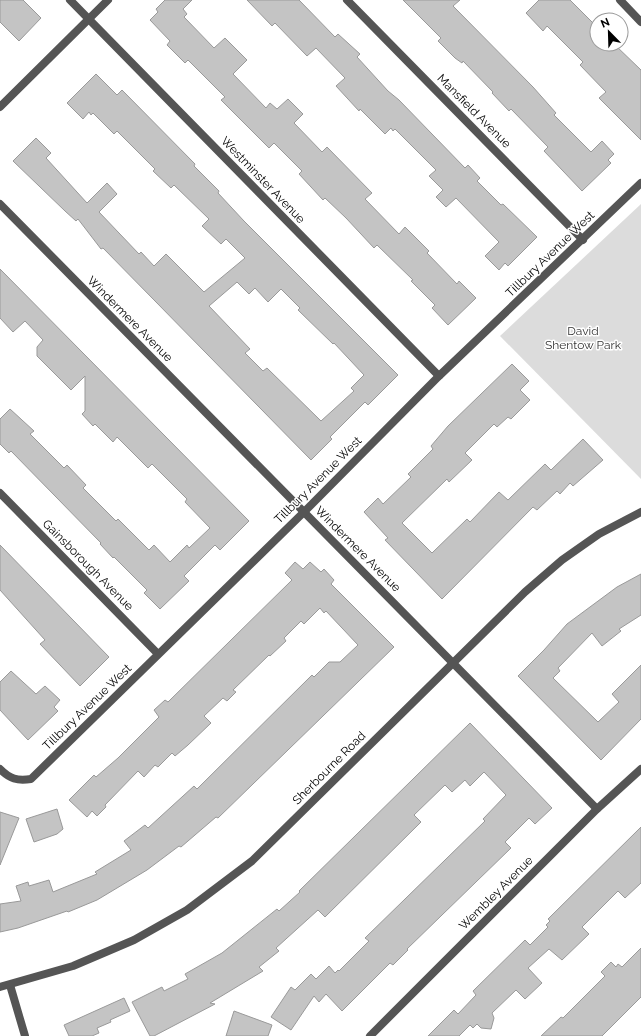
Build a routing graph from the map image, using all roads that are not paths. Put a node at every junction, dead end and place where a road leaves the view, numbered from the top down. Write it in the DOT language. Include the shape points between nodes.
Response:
graph roads {
  1 [pos="70,0"];
  2 [pos="108,0"];
  3 [pos="347,0"];
  4 [pos="620,0"];
  5 [pos="88,18"];
  6 [pos="641,22"];
  7 [pos="0,108"];
  8 [pos="641,183"];
  9 [pos="0,204"];
  10 [pos="583,240"];
  11 [pos="439,376"];
  12 [pos="0,493"];
  13 [pos="304,512"];
  14 [pos="641,512"];
  15 [pos="158,654"];
  16 [pos="453,663"];
  17 [pos="0,769"];
  18 [pos="641,769"];
  19 [pos="597,809"];
  20 [pos="10,985"];
  21 [pos="0,987"];
  22 [pos="25,1036"];
  23 [pos="370,1036"];
  1 -- 5 [label="street, Westminster Avenue"];
  2 -- 5 [label="street"];
  3 -- 10 [label="street, Mansfield Avenue"];
  4 -- 6 [label="street"];
  5 -- 7 [label="street"];
  5 -- 11 [label="street, Westminster Avenue"];
  8 -- 10 [label="street, Tillbury Avenue West"];
  9 -- 13 [label="street, Windermere Avenue"];
  10 -- 11 [label="street, Tillbury Avenue West"];
  11 -- 13 [label="street, Tillbury Avenue West"];
  12 -- 15 [label="street, Gainsborough Avenue"];
  13 -- 15 [label="street, Tillbury Avenue West"];
  13 -- 16 [label="street, Windermere Avenue"];
  14 -- 16 [label="street, Sherbourne Road" via="598,534 562,560 525,592"];
  15 -- 17 [label="street, Tillbury Avenue West" via="31,778 19,781 7,776"];
  16 -- 19 [label="street, Windermere Avenue"];
  16 -- 20 [label="street, Sherbourne Road" via="252,861 187,910 134,940 73,966"];
  18 -- 19 [label="street, Wembley Avenue"];
  19 -- 23 [label="street, Wembley Avenue"];
  20 -- 21 [label="street, Sherbourne Road"];
  20 -- 22 [label="street"];
}
